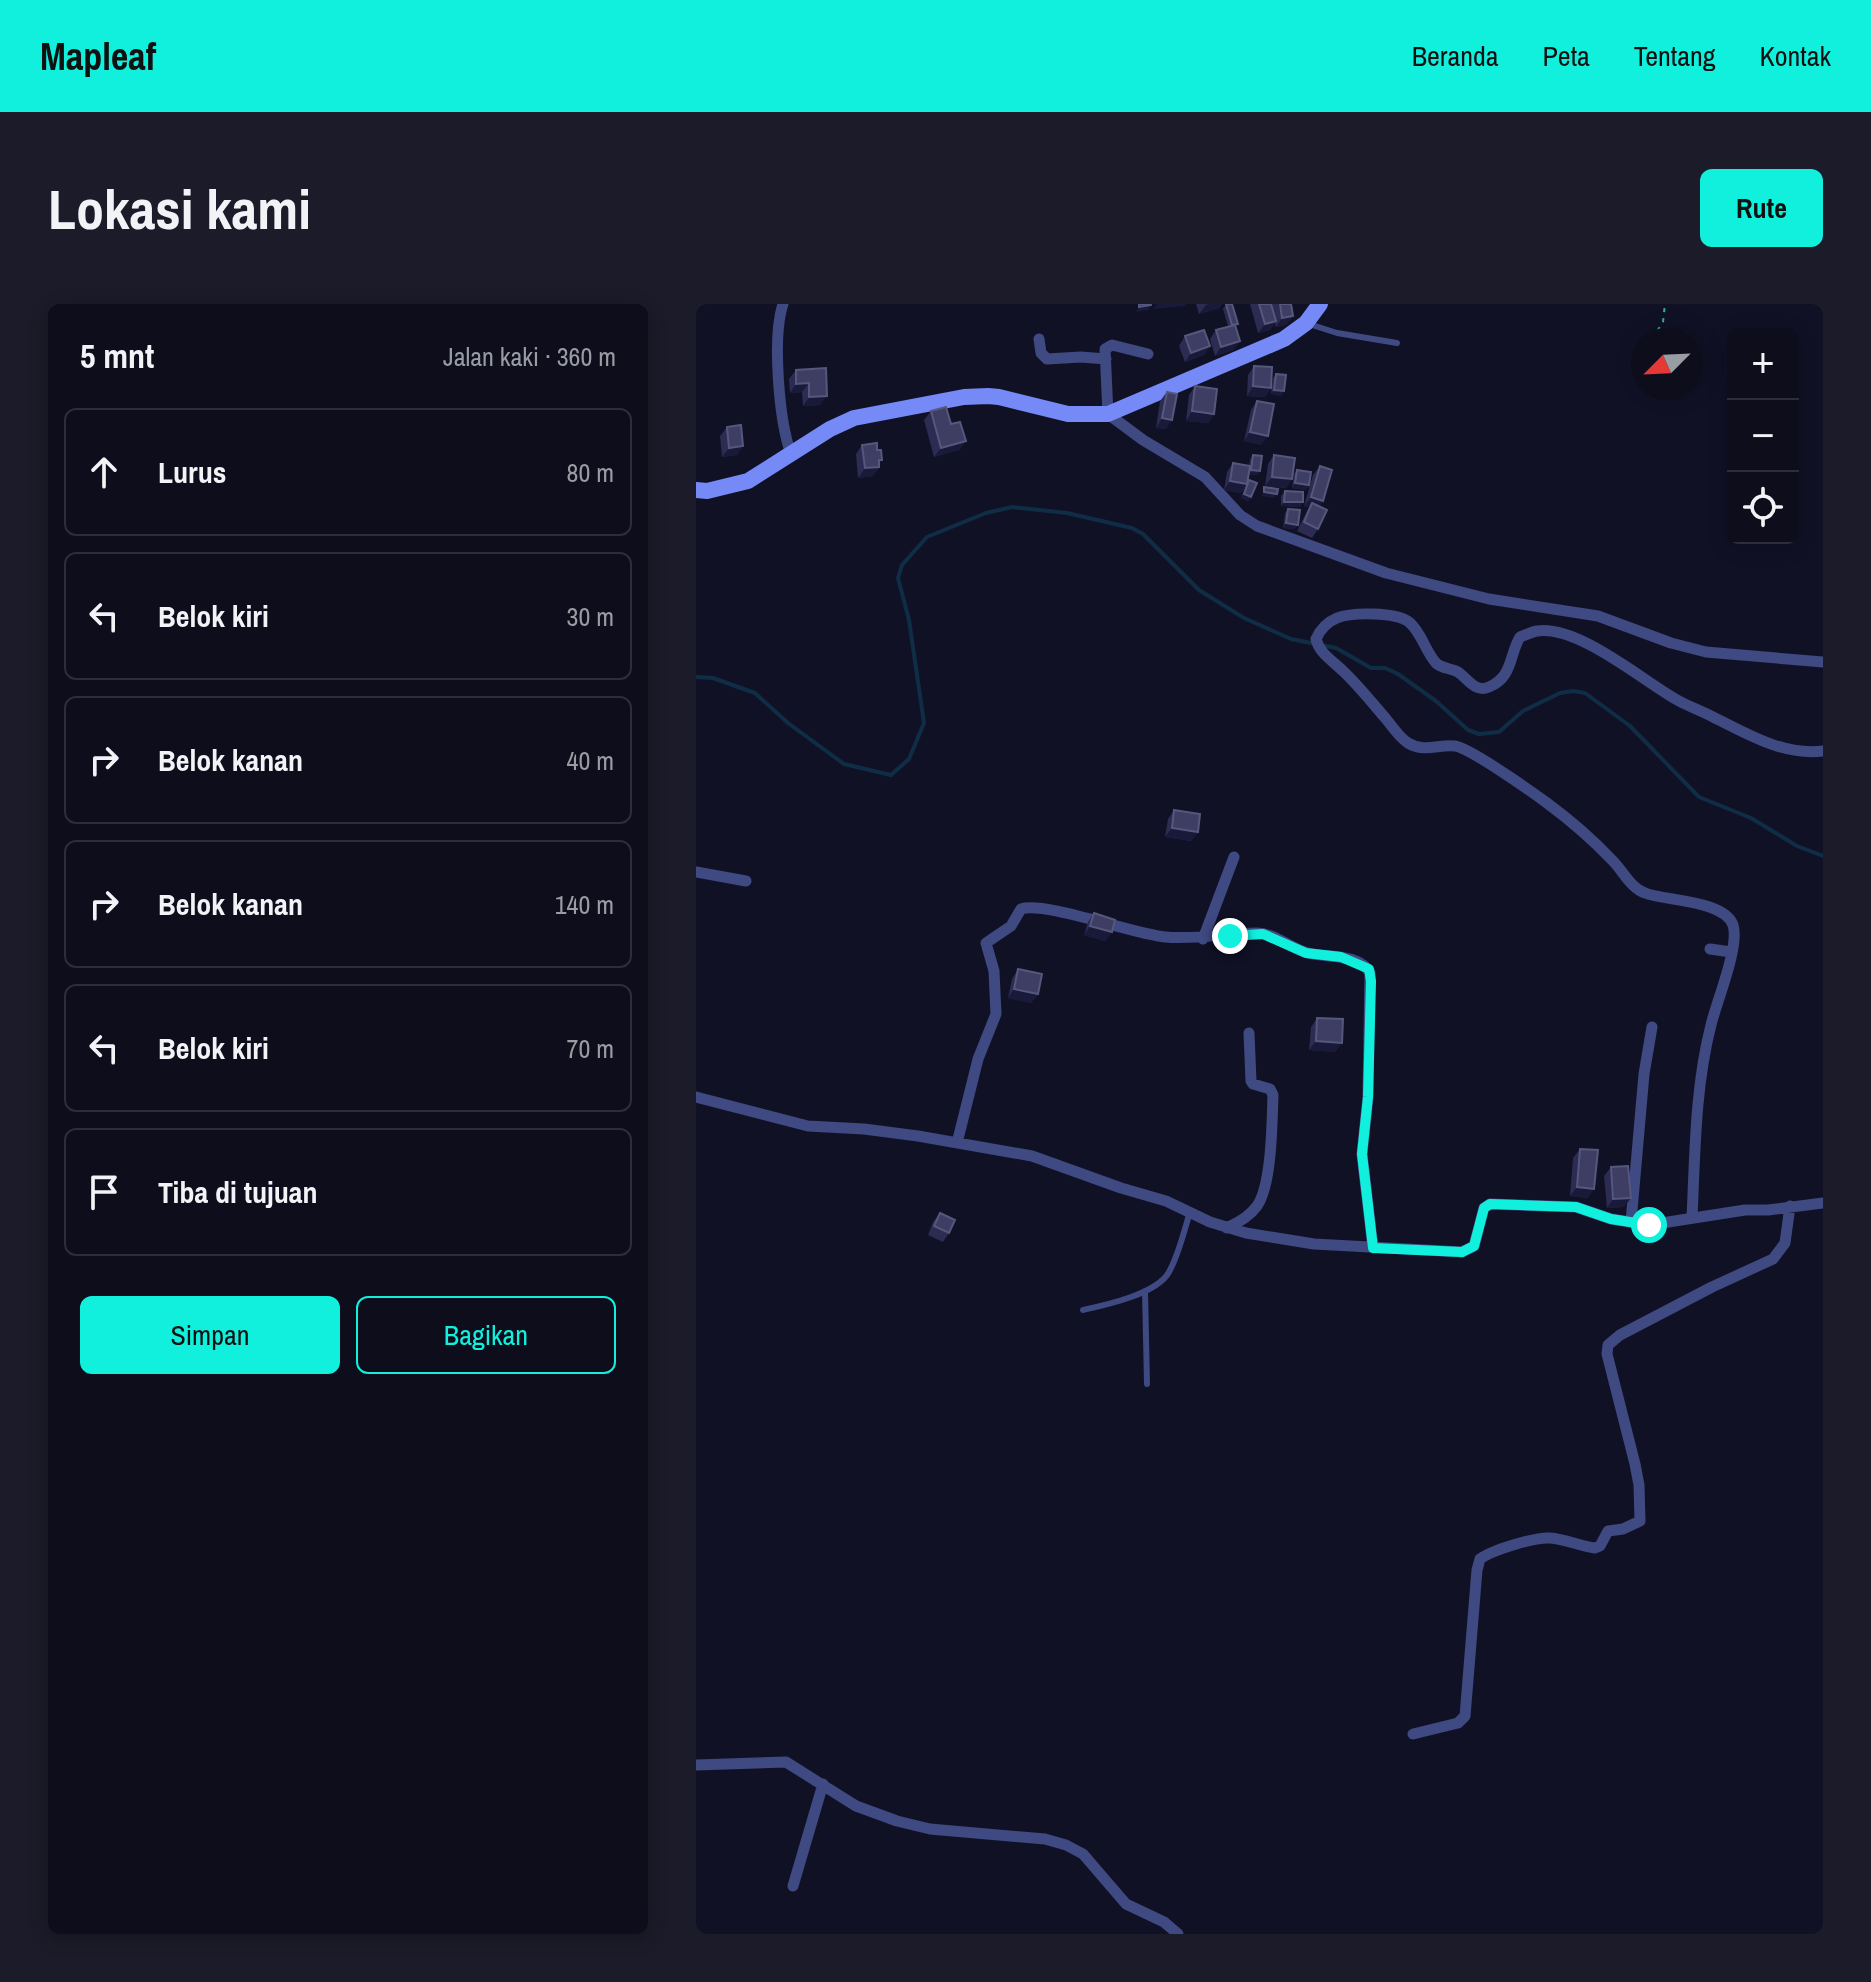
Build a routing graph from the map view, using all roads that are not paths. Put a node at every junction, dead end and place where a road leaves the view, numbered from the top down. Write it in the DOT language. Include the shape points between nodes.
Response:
graph roads {
  1 [pos="783,304"];
  2 [pos="1320,304"];
  3 [pos="1306,323"];
  4 [pos="1039,339"];
  5 [pos="1397,343"];
  6 [pos="1148,354"];
  7 [pos="1106,359"];
  8 [pos="1108,414"];
  9 [pos="791,454"];
  10 [pos="696,490"];
  11 [pos="1822,664"];
  12 [pos="1823,751"];
  13 [pos="1234,857"];
  14 [pos="696,872"];
  15 [pos="746,881"];
  16 [pos="1203,939"];
  17 [pos="1710,949"];
  18 [pos="1731,952"];
  19 [pos="1652,1027"];
  20 [pos="1249,1033"];
  21 [pos="696,1097"];
  22 [pos="957,1143"];
  23 [pos="1823,1203"];
  24 [pos="1790,1206"];
  25 [pos="1190,1212"];
  26 [pos="1692,1218"];
  27 [pos="1631,1222"];
  28 [pos="1227,1228"];
  29 [pos="1373,1248"];
  30 [pos="1145,1291"];
  31 [pos="1083,1310"];
  32 [pos="1147,1384"];
  33 [pos="1413,1734"];
  34 [pos="696,1765"];
  35 [pos="823,1784"];
  36 [pos="793,1886"];
  37 [pos="1178,1934"];
  1 -- 9 [label="street" via="776,340"];
  2 -- 3 [label="street"];
  3 -- 5 [label="lane"];
  3 -- 8 [label="street" via="1258,352"];
  4 -- 7 [label="street" via="1047,359"];
  6 -- 7 [label="street" via="1112,345 1105,349"];
  7 -- 8 [label="street"];
  8 -- 9 [label="street" via="1068,414 999,397 964,397 854,418"];
  8 -- 11 [label="street" via="1205,477 1240,515 1306,545 1464,593 1598,616 1706,652"];
  9 -- 10 [label="street" via="748,481"];
  12 -- 18 [label="street" via="1779,748 1681,702 1574,638 1539,631 1520,637 1508,671 1484,688 1437,665 1416,630 1401,617 1341,616 1317,637 1320,649 1405,740 1426,748 1464,749 1565,817 1638,890 1726,916 1734,928"];
  13 -- 16 [label="street"];
  14 -- 15 [label="street"];
  16 -- 22 [label="street" via="1138,934 1087,918 1021,909 1011,926 987,942 996,1014 978,1059"];
  16 -- 29 [label="street" via="1263,934 1306,953 1341,957 1369,969 1362,1154"];
  17 -- 18 [label="street"];
  18 -- 26 [label="street" via="1703,1069"];
  19 -- 27 [label="street"];
  20 -- 28 [label="street" via="1251,1081 1273,1095 1271,1148 1259,1205"];
  21 -- 22 [label="street" via="808,1126"];
  22 -- 25 [label="street" via="1032,1156"];
  23 -- 24 [label="street"];
  24 -- 26 [label="street"];
  24 -- 33 [label="street" via="1785,1243 1773,1259 1608,1345 1639,1485 1640,1521 1608,1531 1595,1548 1542,1538 1484,1555 1477,1570 1465,1716 1458,1723"];
  25 -- 28 [label="street"];
  25 -- 30 [label="lane" via="1170,1271"];
  26 -- 27 [label="street"];
  27 -- 29 [label="street" via="1576,1207 1490,1204 1484,1208 1474,1246 1462,1252"];
  28 -- 29 [label="street" via="1291,1241"];
  30 -- 31 [label="lane"];
  30 -- 32 [label="lane"];
  34 -- 35 [label="street" via="786,1762"];
  35 -- 36 [label="street"];
  35 -- 37 [label="street" via="856,1806 908,1824 1066,1845 1083,1854 1126,1904"];
}
